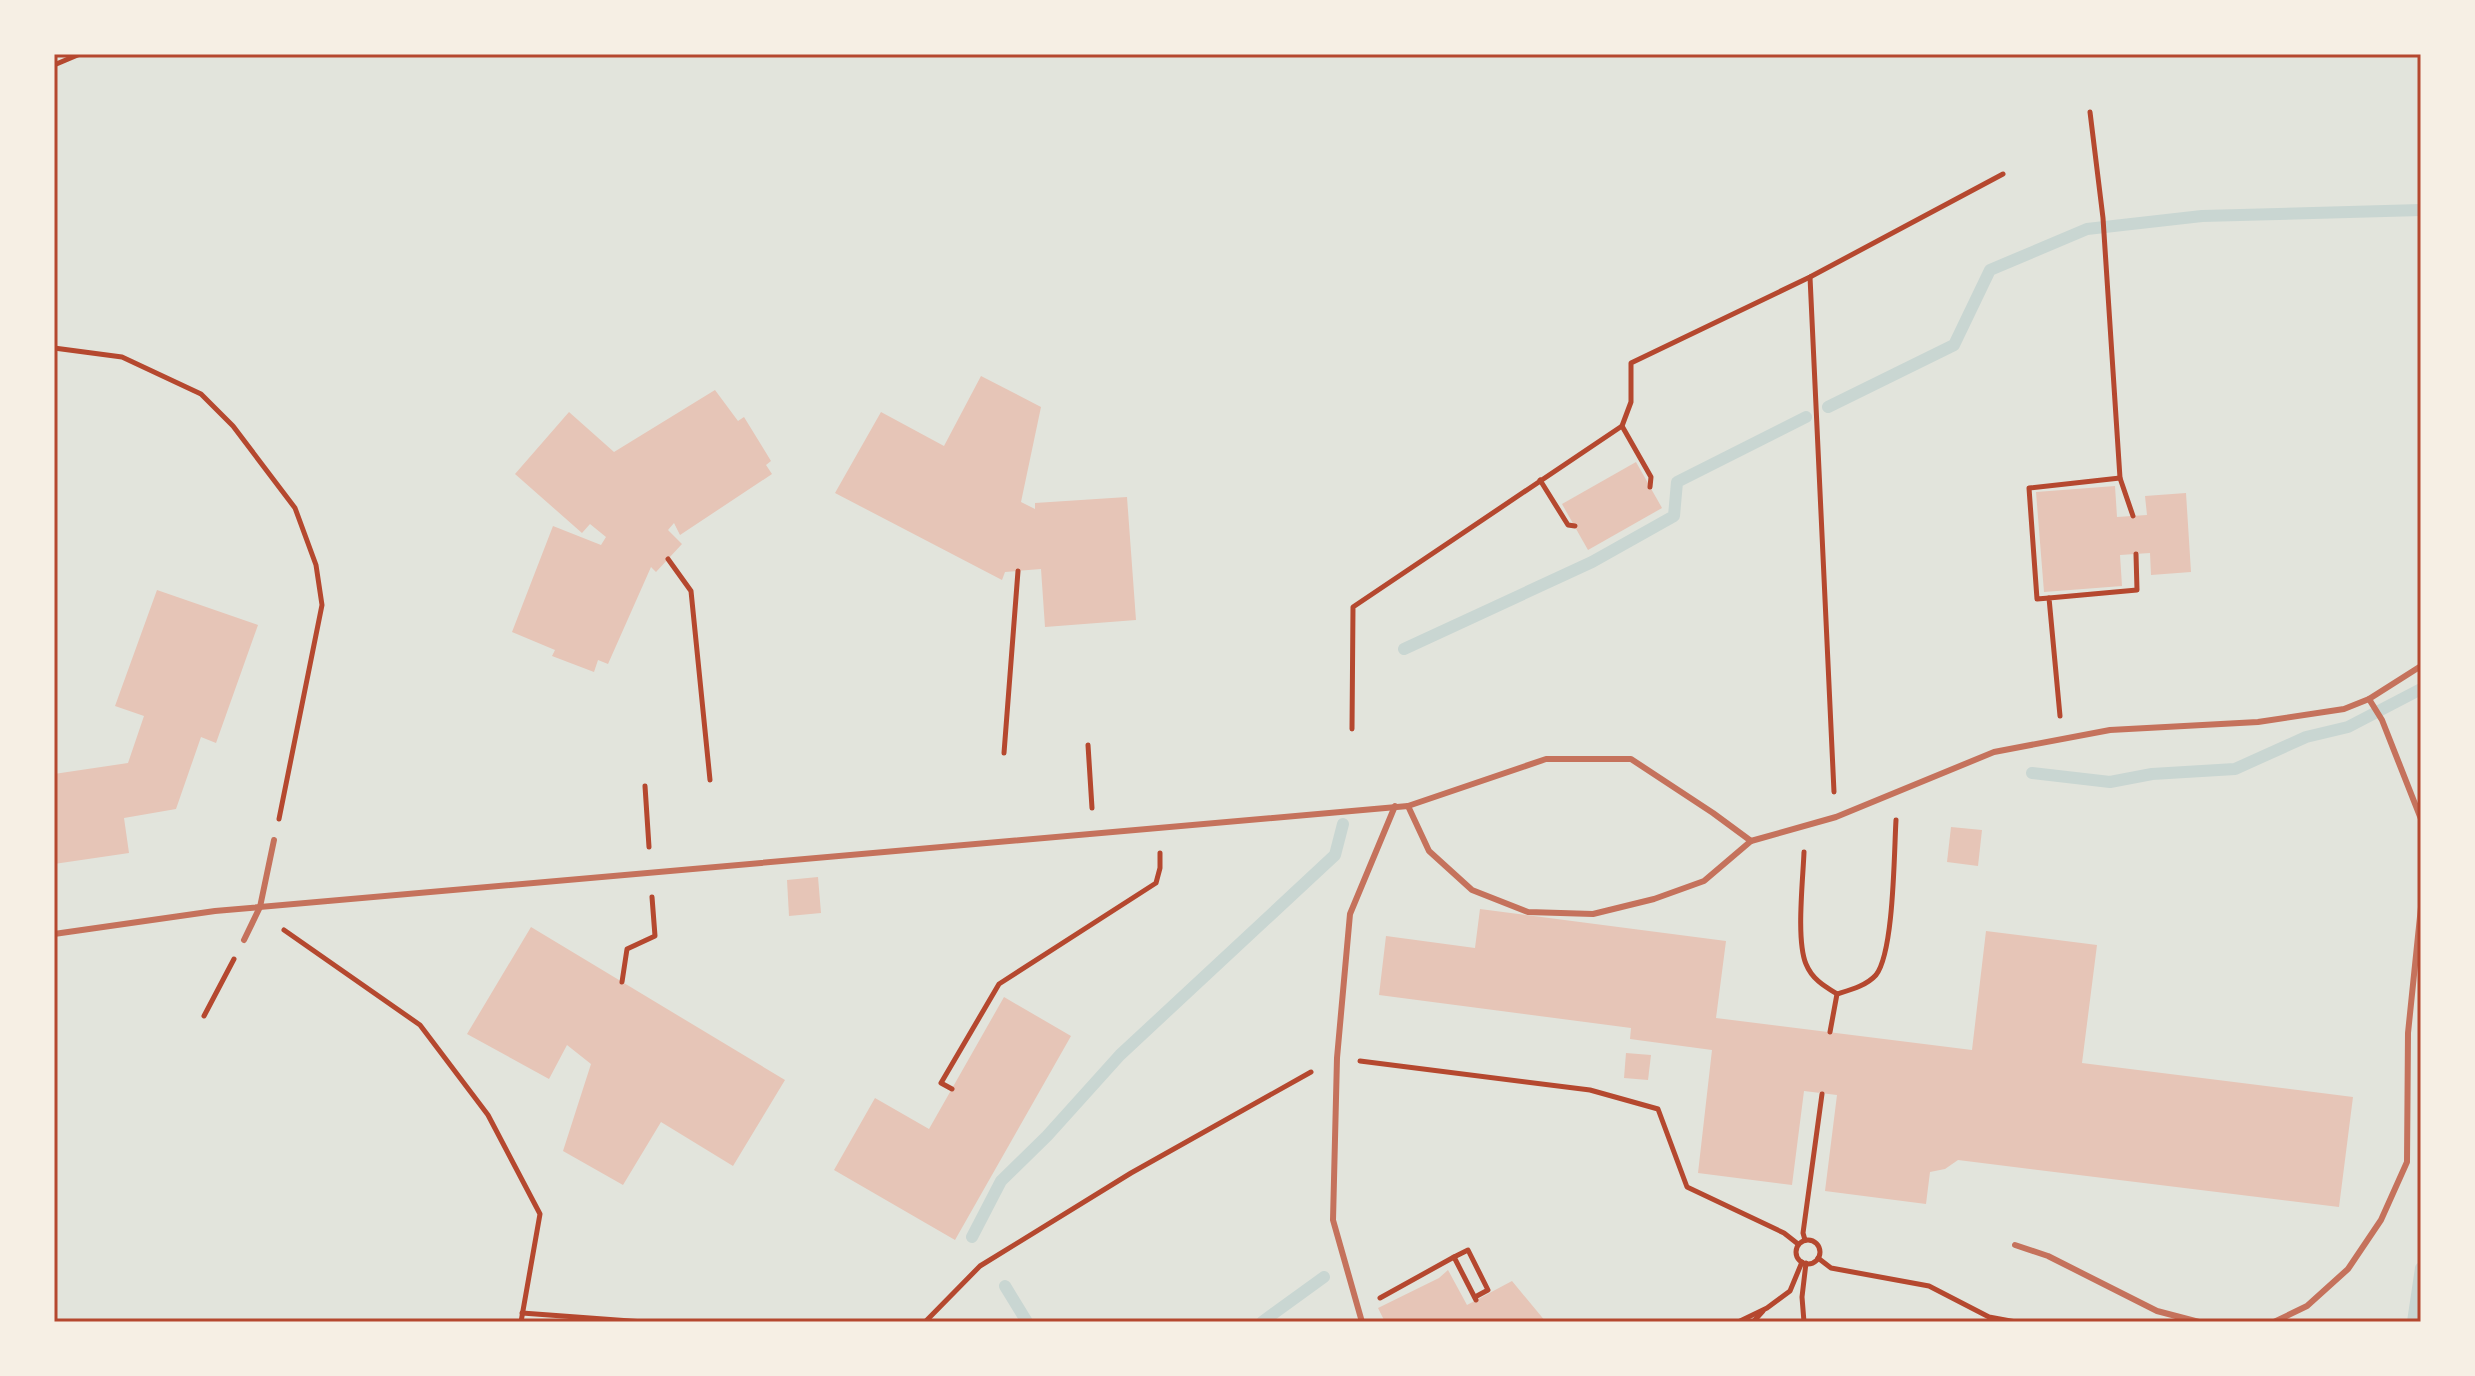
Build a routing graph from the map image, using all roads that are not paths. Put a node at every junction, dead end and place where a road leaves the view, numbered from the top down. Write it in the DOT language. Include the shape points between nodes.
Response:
graph roads {
  1 [pos="2421,666"];
  2 [pos="2369,699"];
  3 [pos="1395,806"];
  4 [pos="1408,806"];
  5 [pos="2421,819"];
  6 [pos="274,840"];
  7 [pos="1751,841"];
  8 [pos="260,907"];
  9 [pos="2421,907"];
  10 [pos="54,934"];
  11 [pos="244,940"];
  12 [pos="2015,1245"];
  13 [pos="1362,1322"];
  14 [pos="2199,1322"];
  15 [pos="2274,1322"];
  1 -- 2 [label="lane"];
  2 -- 5 [label="lane"];
  2 -- 7 [label="lane" via="2344,709 2258,722 2110,730 1994,752 1836,817"];
  3 -- 4 [label="lane"];
  3 -- 8 [label="lane"];
  3 -- 13 [label="lane" via="1350,914 1337,1058 1333,1220"];
  4 -- 7 [label="lane" via="1546,759 1631,759"];
  4 -- 7 [label="lane" via="1429,851 1472,890 1528,912 1593,914 1654,899 1704,881"];
  6 -- 8 [label="lane"];
  8 -- 10 [label="lane"];
  8 -- 11 [label="lane"];
  9 -- 15 [label="lane" via="2408,1033 2407,1162 2381,1220 2348,1269 2307,1306"];
  12 -- 14 [label="lane" via="2157,1311"];
}
